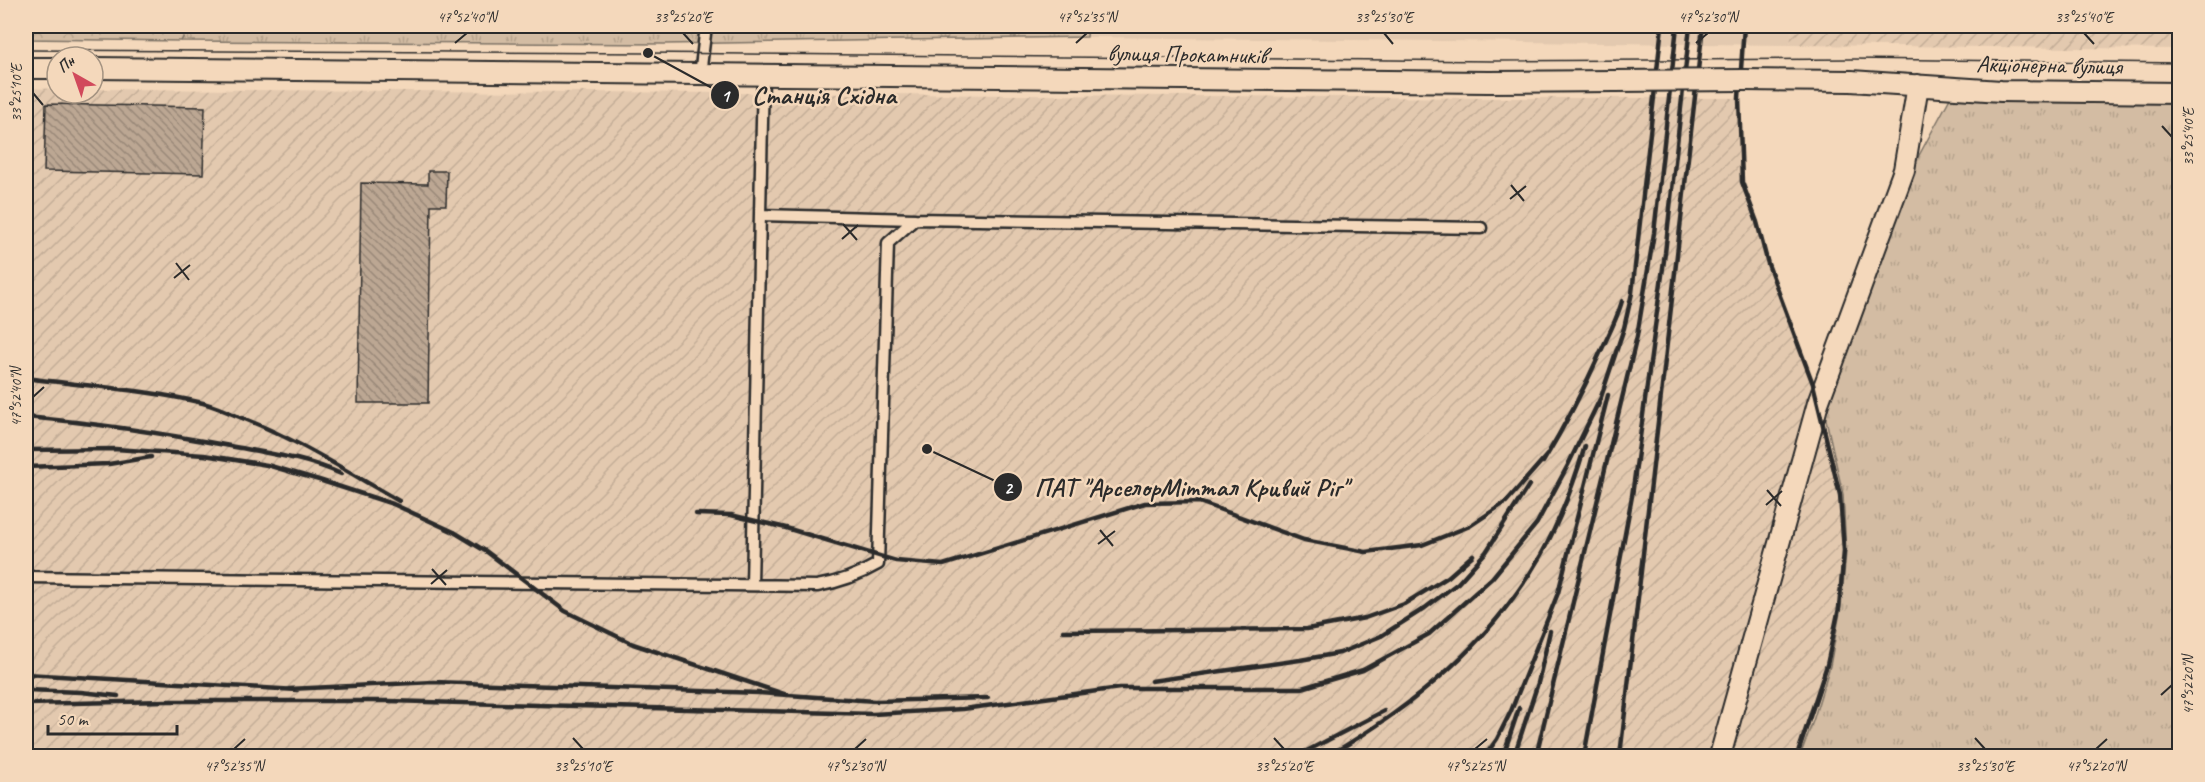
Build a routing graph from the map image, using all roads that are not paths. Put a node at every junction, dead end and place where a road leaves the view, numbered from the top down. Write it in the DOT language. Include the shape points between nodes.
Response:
graph roads {
  1 [pos="706,26"];
  2 [pos="26,68"];
  3 [pos="45,68"];
  4 [pos="105,68"];
  5 [pos="700,75"];
  6 [pos="763,75"];
  7 [pos="1851,81"];
  8 [pos="1918,85"];
  9 [pos="2180,93"];
  10 [pos="760,215"];
  11 [pos="915,219"];
  12 [pos="1480,228"];
  13 [pos="26,577"];
  14 [pos="752,585"];
  15 [pos="1720,756"];
  1 -- 5 [label="lane"];
  2 -- 3 [label="street"];
  4 -- 5 [label="street, вулиця Прокатників"];
  5 -- 6 [label="street, вулиця Прокатників"];
  6 -- 7 [label="street, вулиця Прокатників, bridge" via="1488,82"];
  6 -- 10 [label="lane"];
  7 -- 8 [label="street, Акціонерна вулиця"];
  8 -- 9 [label="street, Акціонерна вулиця" via="2001,91"];
  8 -- 15 [label="street" via="1904,170 1818,403"];
  10 -- 11 [label="lane"];
  10 -- 14 [label="lane"];
  11 -- 12 [label="lane"];
  11 -- 14 [label="lane" via="888,243 878,564 841,582 817,586"];
  13 -- 14 [label="lane"];
}
